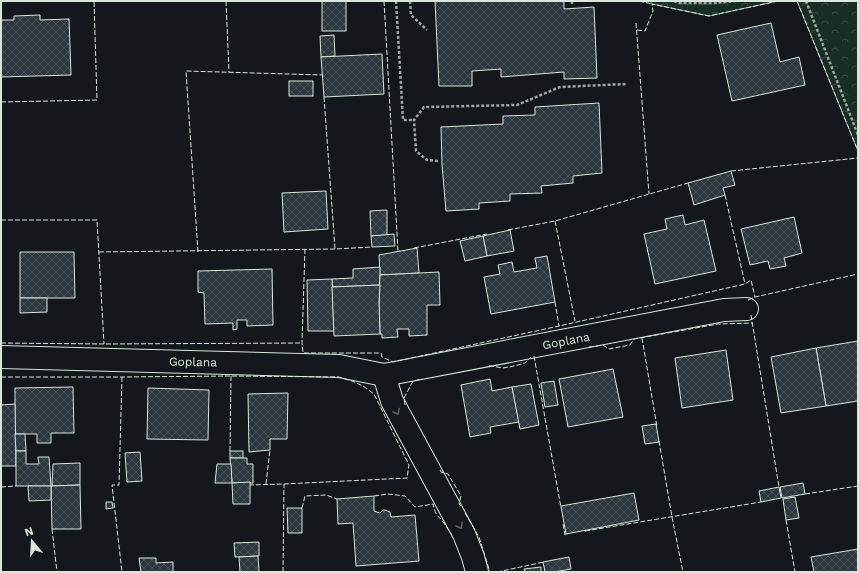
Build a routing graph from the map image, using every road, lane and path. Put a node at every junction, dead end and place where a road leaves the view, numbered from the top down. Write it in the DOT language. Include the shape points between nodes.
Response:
graph roads {
  1 [pos="396,1"];
  2 [pos="410,1"];
  3 [pos="572,1"];
  4 [pos="674,1"];
  5 [pos="735,1"];
  6 [pos="806,1"];
  7 [pos="572,6"];
  8 [pos="427,30"];
  9 [pos="626,84"];
  10 [pos="414,120"];
  11 [pos="858,135"];
  12 [pos="438,161"];
  13 [pos="747,309"];
  14 [pos="1,357"];
  15 [pos="384,375"];
  16 [pos="477,572"];
  1 -- 10 [label="path" via="402,120"];
  2 -- 8 [label="path" via="411,15"];
  3 -- 7 [label="path"];
  4 -- 5 [label="path"];
  6 -- 11 [label="path"];
  9 -- 10 [label="path" via="560,87 517,105 424,107"];
  10 -- 12 [label="path" via="416,151 427,160"];
  13 -- 15 [label="street, Goplana" via="724,310"];
  14 -- 15 [label="street, Goplana" via="339,366"];
  15 -- 16 [label="street, one-way" via="392,401 464,534"];
}
